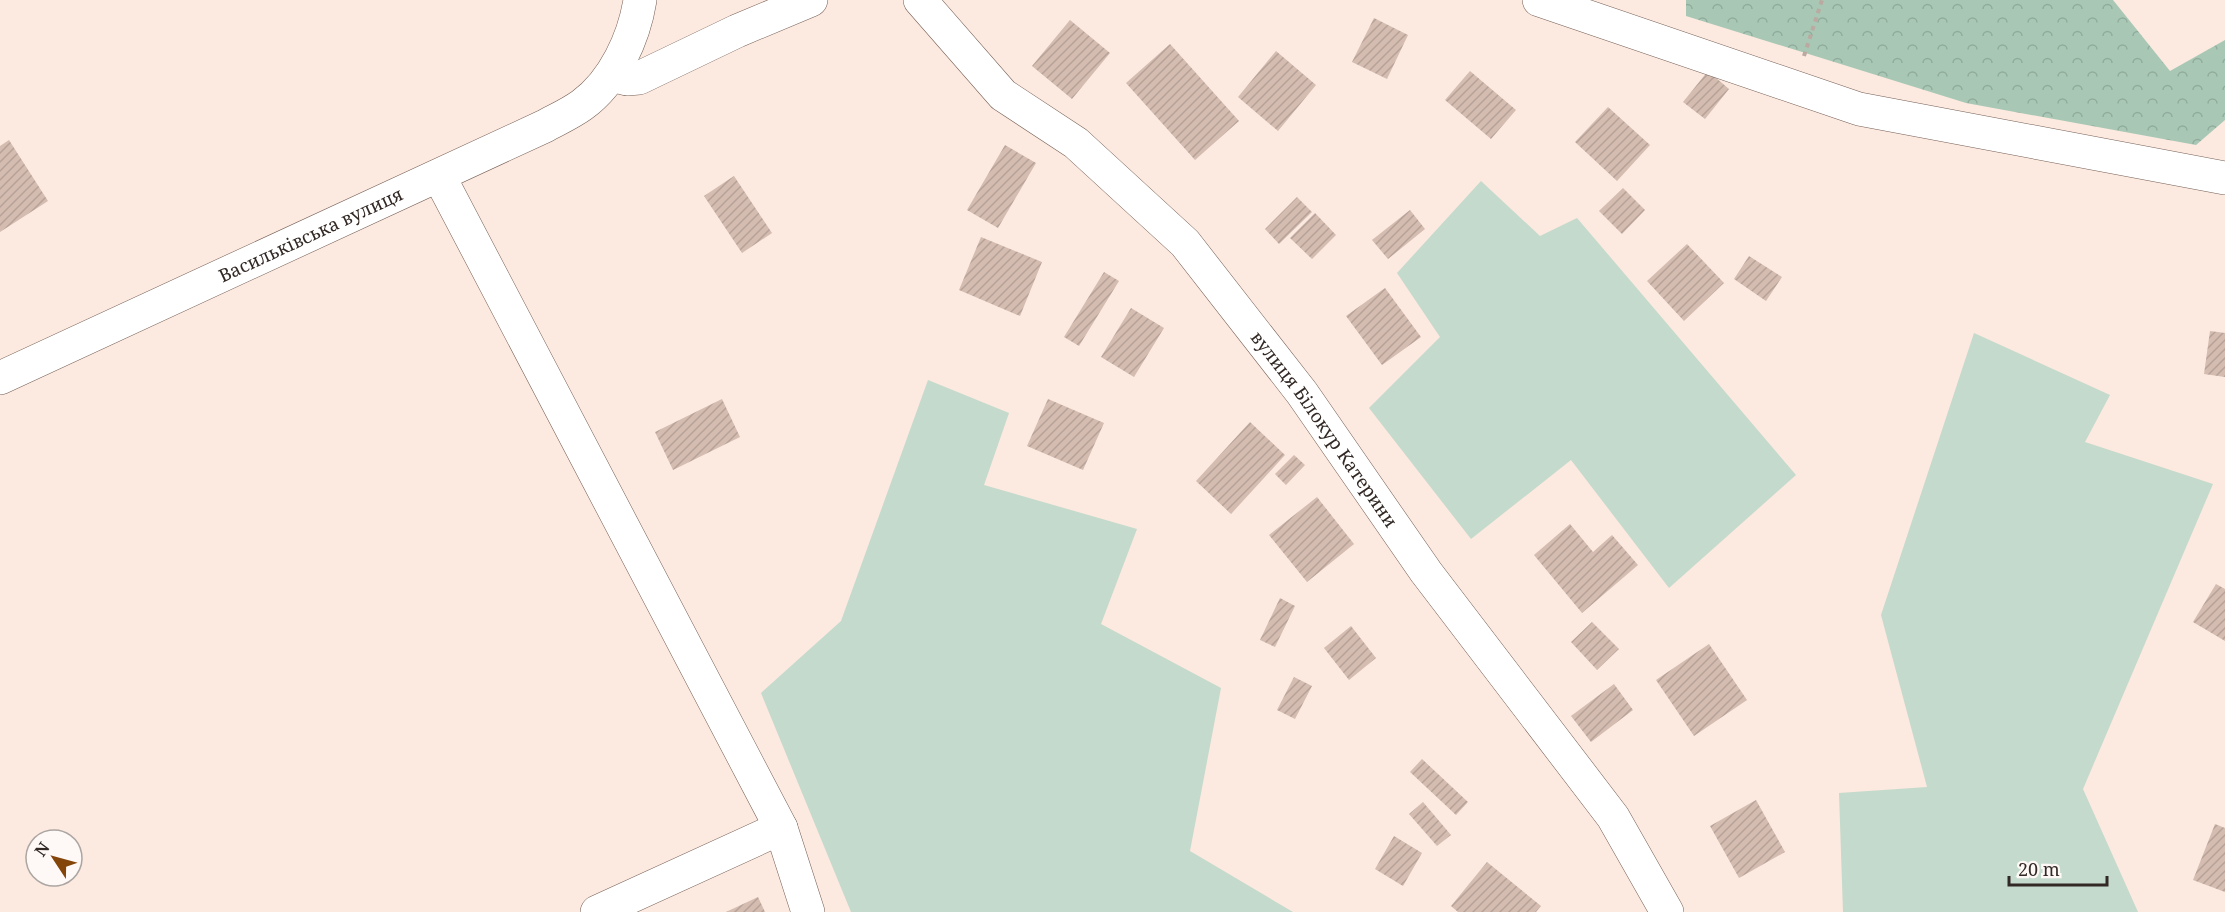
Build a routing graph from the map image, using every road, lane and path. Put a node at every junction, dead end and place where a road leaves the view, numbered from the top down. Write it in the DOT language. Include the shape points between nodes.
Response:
graph roads {
  1 [pos="640,0"];
  2 [pos="811,0"];
  3 [pos="920,0"];
  4 [pos="1539,0"];
  5 [pos="1822,0"];
  6 [pos="611,75"];
  7 [pos="1794,88"];
  8 [pos="2218,170"];
  9 [pos="438,176"];
  10 [pos="0,378"];
  11 [pos="781,828"];
  12 [pos="597,912"];
  13 [pos="808,912"];
  14 [pos="1667,912"];
  1 -- 6 [label="street, Васильківська вулиця" via="626,49"];
  2 -- 6 [label="street" via="639,78"];
  3 -- 14 [label="street, вулиця Білокур Катерини" via="1003,94 1076,143 1185,243 1302,393 1426,572 1613,817"];
  4 -- 7 [label="street"];
  5 -- 7 [label="path"];
  6 -- 9 [label="street, Васильківська вулиця" via="574,110"];
  7 -- 8 [label="street" via="1859,109"];
  9 -- 10 [label="street, Васильківська вулиця"];
  9 -- 11 [label="street"];
  11 -- 12 [label="street"];
  11 -- 13 [label="street"];
}
